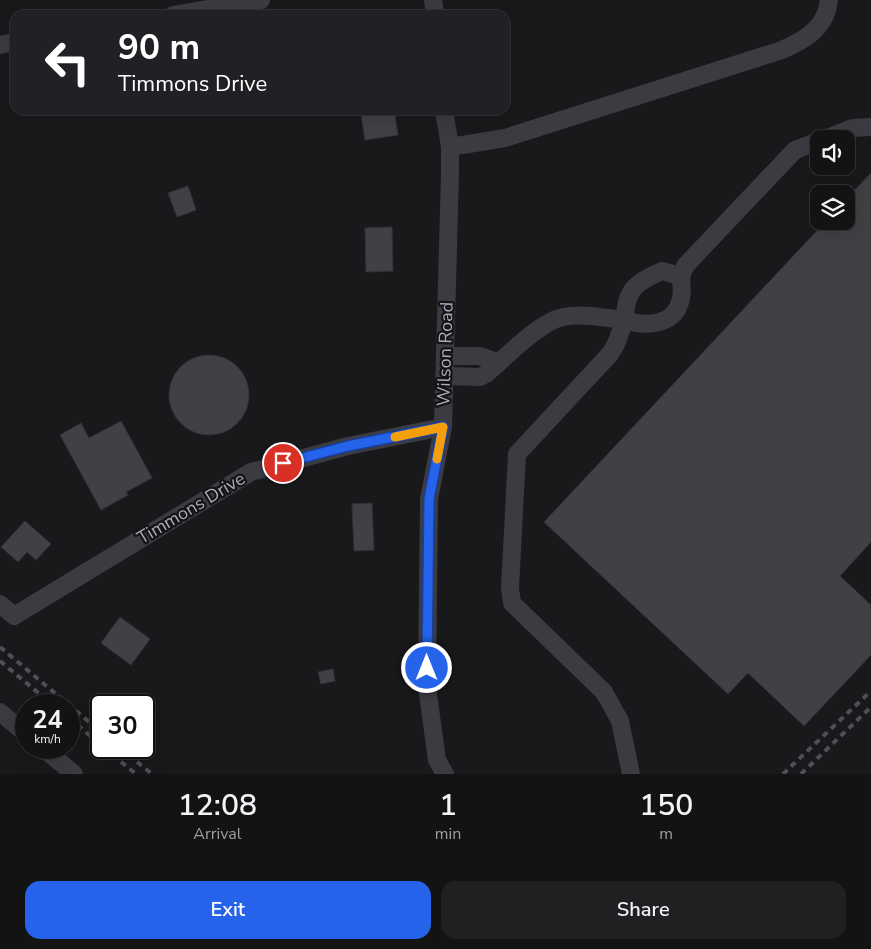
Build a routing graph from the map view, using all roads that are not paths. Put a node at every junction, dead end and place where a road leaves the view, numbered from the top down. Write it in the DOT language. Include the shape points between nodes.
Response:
graph roads {
  1 [pos="261,0"];
  2 [pos="829,0"];
  3 [pos="202,10"];
  4 [pos="445,115"];
  5 [pos="871,127"];
  6 [pos="849,130"];
  7 [pos="810,144"];
  8 [pos="450,147"];
  9 [pos="680,276"];
  10 [pos="625,320"];
  11 [pos="446,356"];
  12 [pos="499,363"];
  13 [pos="445,376"];
  14 [pos="443,427"];
  15 [pos="0,604"];
  16 [pos="0,712"];
  17 [pos="15,725"];
  18 [pos="56,759"];
  19 [pos="74,774"];
  20 [pos="445,774"];
  21 [pos="631,774"];
  1 -- 3 [label="street"];
  2 -- 8 [label="street" via="824,19 807,39 782,50 505,138"];
  4 -- 8 [label="street, Wilson Road"];
  5 -- 6 [label="street"];
  7 -- 9 [label="street" via="795,150 686,265"];
  8 -- 11 [label="street, Wilson Road"];
  9 -- 10 [label="street" via="662,271 637,284 628,296"];
  9 -- 10 [label="street" via="682,296 672,315 651,325"];
  10 -- 12 [label="street" via="562,317 529,337"];
  10 -- 21 [label="street" via="610,354 517,454 510,596 518,610 542,629 604,692 620,721"];
  11 -- 12 [label="street" via="480,356"];
  11 -- 13 [label="street, Wilson Road"];
  12 -- 13 [label="street" via="480,377"];
  13 -- 14 [label="street, Wilson Road"];
  14 -- 15 [label="street, Timmons Drive" via="348,446 251,472 14,616"];
  14 -- 20 [label="street, Wilson Road" via="429,499 427,687 437,760"];
  16 -- 17 [label="street"];
  18 -- 19 [label="street"];
}
